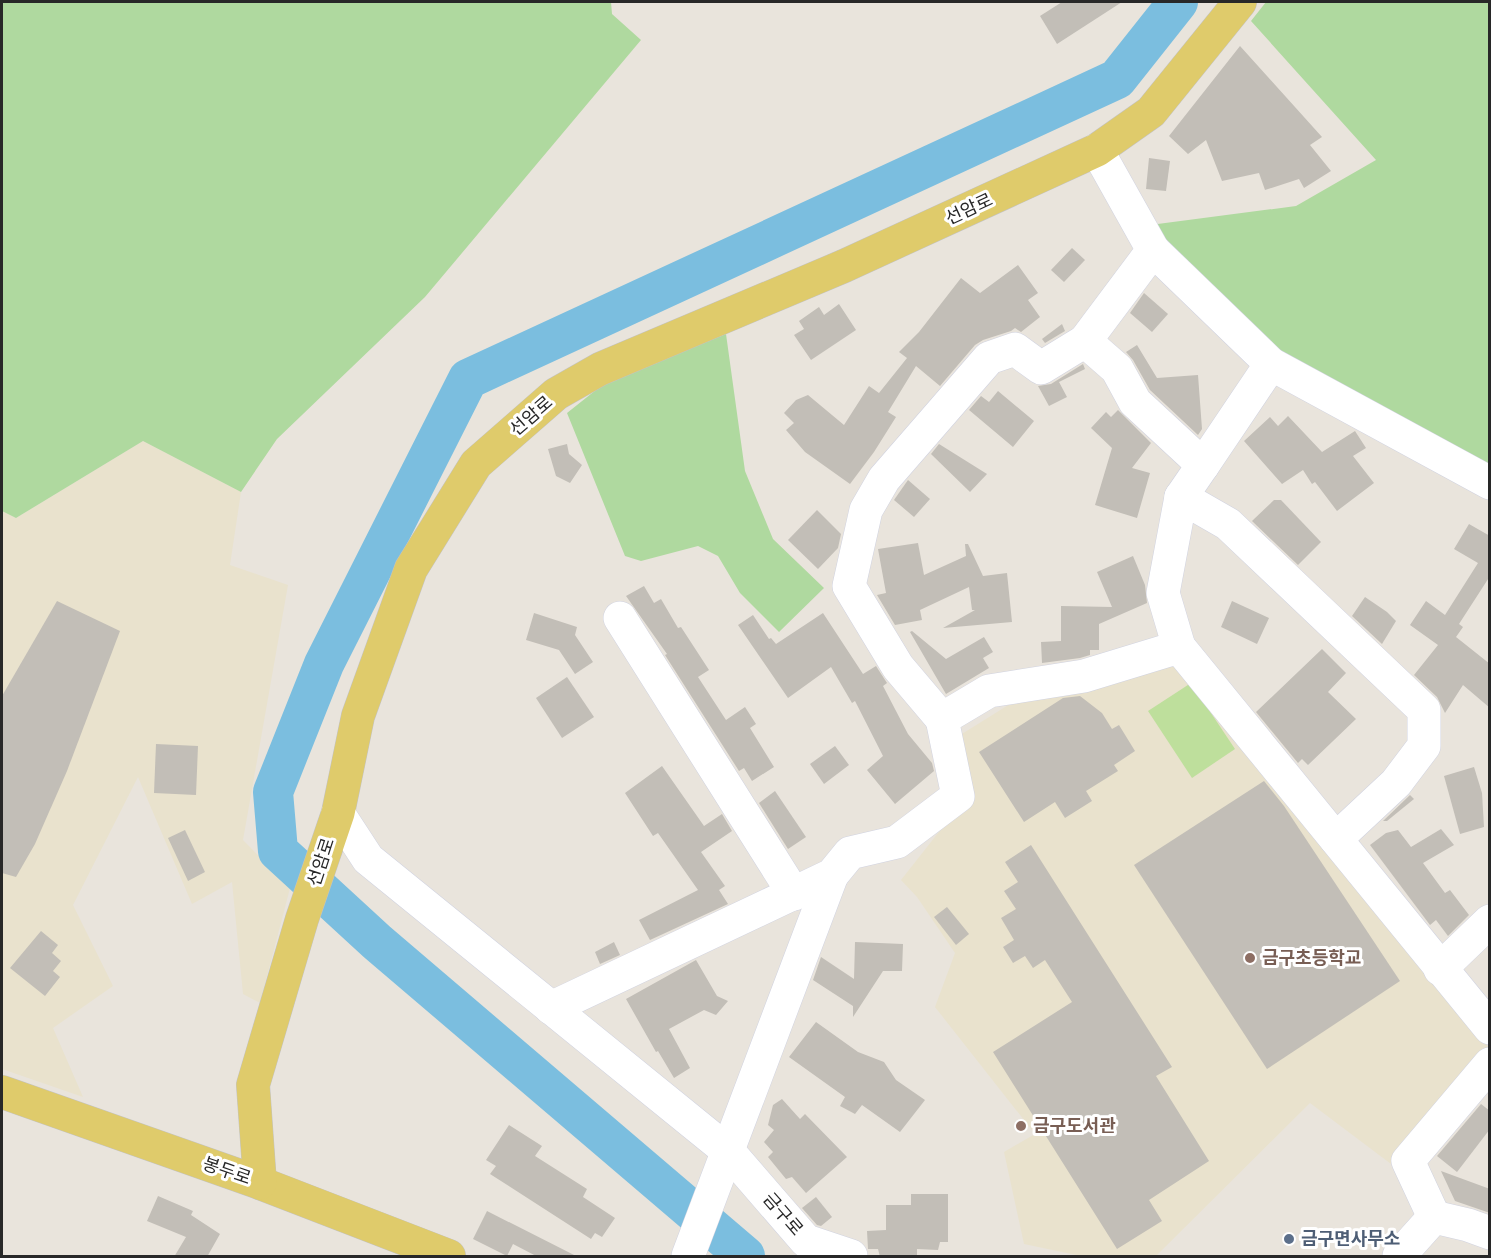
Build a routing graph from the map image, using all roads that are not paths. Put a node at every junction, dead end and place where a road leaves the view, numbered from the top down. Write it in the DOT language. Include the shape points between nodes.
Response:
graph roads {
  1 [pos="1240,2"];
  2 [pos="1097,150"];
  3 [pos="1153,250"];
  4 [pos="1085,341"];
  5 [pos="1271,364"];
  6 [pos="1203,465"];
  7 [pos="1490,483"];
  8 [pos="1181,497"];
  9 [pos="620,618"];
  10 [pos="1179,647"];
  11 [pos="942,719"];
  12 [pos="334,824"];
  13 [pos="1336,839"];
  14 [pos="832,875"];
  15 [pos="794,894"];
  16 [pos="1490,921"];
  17 [pos="1440,969"];
  18 [pos="551,1008"];
  19 [pos="1490,1028"];
  20 [pos="1490,1064"];
  21 [pos="2,1092"];
  22 [pos="726,1157"];
  23 [pos="260,1183"];
  24 [pos="1434,1217"];
  25 [pos="1490,1233"];
  26 [pos="693,1244"];
  27 [pos="449,1257"];
  28 [pos="851,1257"];
  29 [pos="1399,1257"];
  1 -- 2 [label="main road, 선암로" via="1151,111"];
  2 -- 3 [label="street"];
  2 -- 12 [label="main road, 선암로" via="844,266 600,369 556,394 524,421 476,464 411,569 358,716"];
  3 -- 4 [label="street"];
  3 -- 5 [label="street"];
  4 -- 6 [label="street" via="1117,369 1135,402"];
  4 -- 11 [label="street" via="1041,368 1016,349 989,358 884,479 866,510 849,586 898,667"];
  5 -- 6 [label="street"];
  5 -- 7 [label="street"];
  6 -- 8 [label="street"];
  8 -- 10 [label="street" via="1163,593"];
  8 -- 13 [label="street" via="1228,524 1424,710 1424,746 1396,783"];
  9 -- 15 [label="street"];
  10 -- 11 [label="street" via="1084,676 989,691"];
  10 -- 13 [label="street"];
  11 -- 14 [label="street" via="958,796 897,842 850,853"];
  12 -- 18 [label="street, 금구로" via="368,859"];
  12 -- 23 [label="main road, 선암로" via="253,1085"];
  13 -- 17 [label="street"];
  14 -- 15 [label="street"];
  14 -- 22 [label="street"];
  15 -- 18 [label="street"];
  16 -- 17 [label="street"];
  17 -- 19 [label="street"];
  18 -- 22 [label="street, 금구로"];
  20 -- 24 [label="street" via="1408,1161"];
  21 -- 23 [label="main road, 봉두로"];
  22 -- 26 [label="street"];
  22 -- 28 [label="street, 금구로" via="806,1241"];
  23 -- 27 [label="main road, 봉두로"];
  24 -- 25 [label="street"];
  24 -- 29 [label="street"];
}
